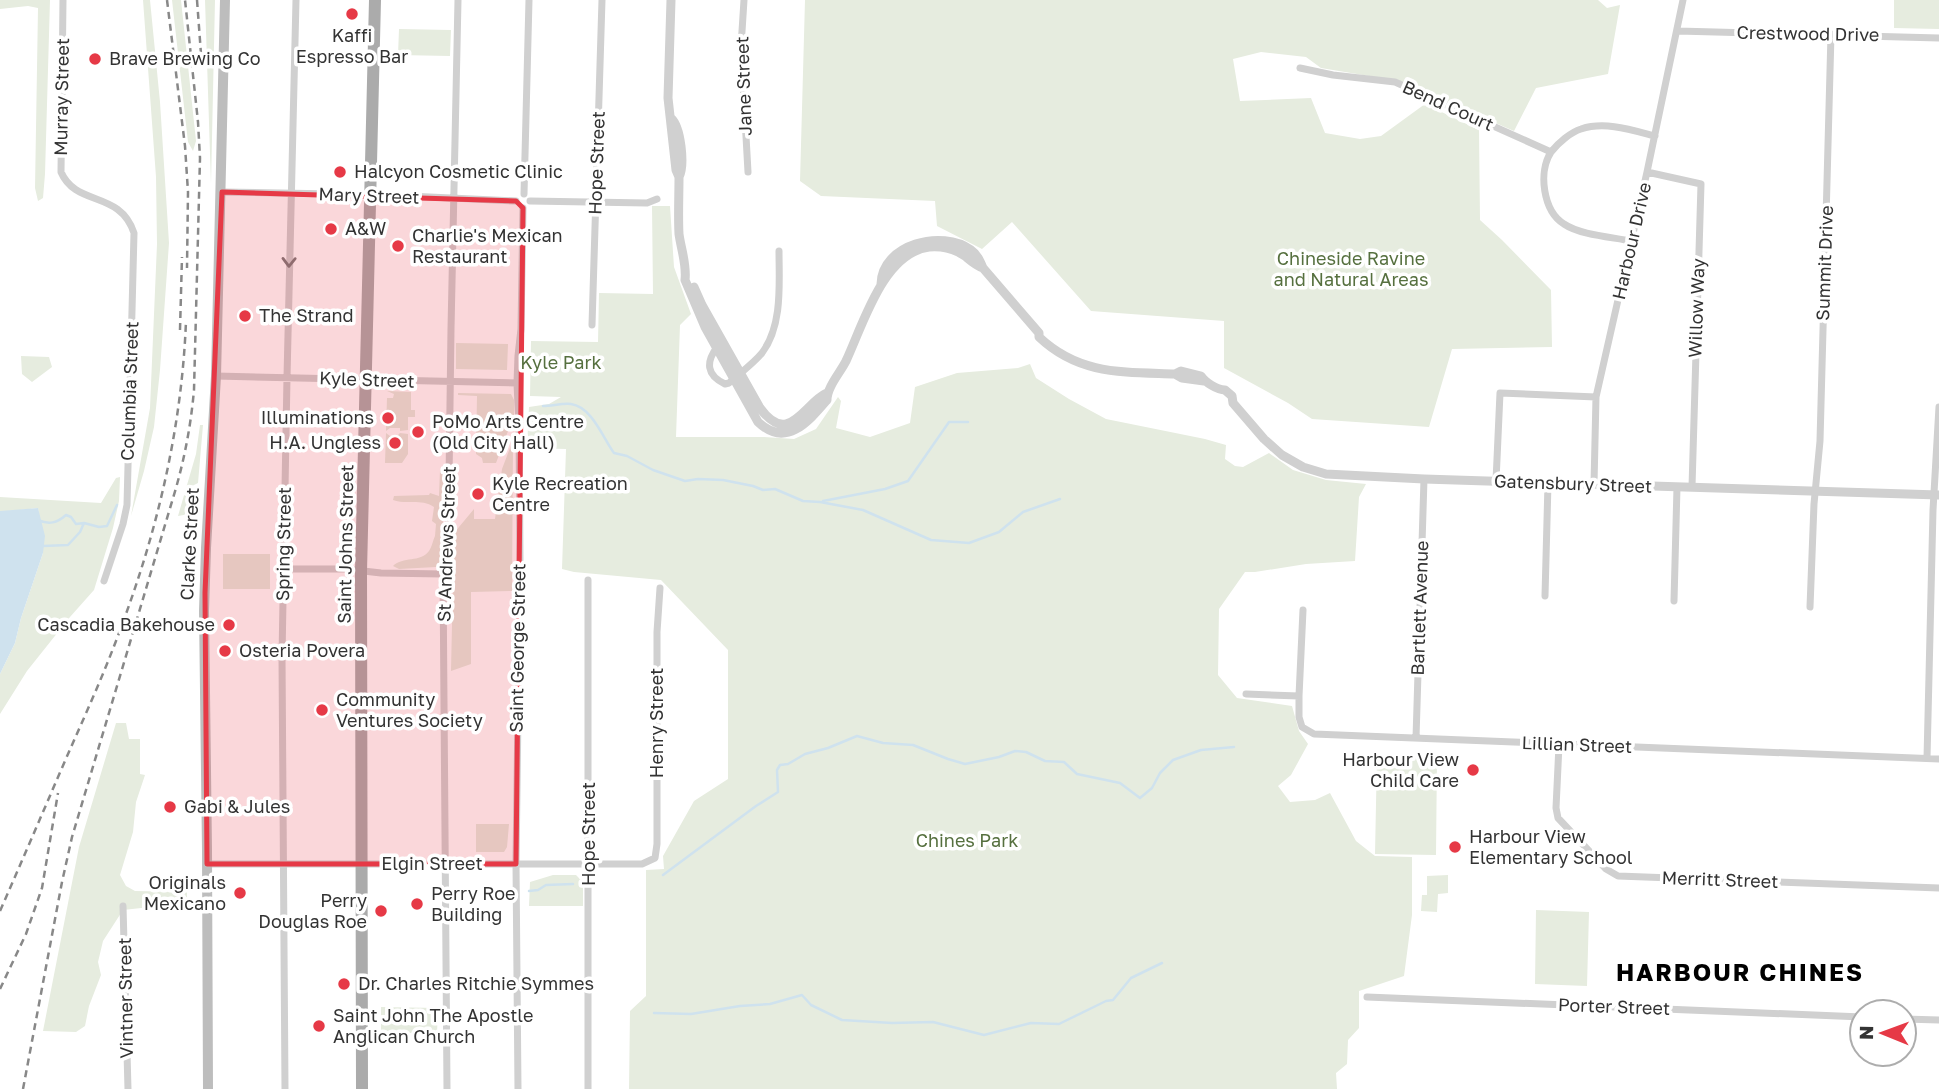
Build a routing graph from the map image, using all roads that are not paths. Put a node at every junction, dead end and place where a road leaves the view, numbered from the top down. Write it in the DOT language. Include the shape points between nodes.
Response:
graph roads {
  1 [pos="63,0"];
  2 [pos="225,0"];
  3 [pos="296,0"];
  4 [pos="375,0"];
  5 [pos="458,0"];
  6 [pos="529,0"];
  7 [pos="602,0"];
  8 [pos="671,0"];
  9 [pos="744,0"];
  10 [pos="1683,0"];
  11 [pos="1678,31"];
  12 [pos="1831,34"];
  13 [pos="1939,38"];
  14 [pos="1300,68"];
  15 [pos="1655,136"];
  16 [pos="1551,152"];
  17 [pos="1647,172"];
  18 [pos="748,173"];
  19 [pos="222,192"];
  20 [pos="291,194"];
  21 [pos="524,194"];
  22 [pos="370,195"];
  23 [pos="453,199"];
  24 [pos="657,199"];
  25 [pos="516,201"];
  26 [pos="530,201"];
  27 [pos="596,202"];
  28 [pos="114,205"];
  29 [pos="523,208"];
  30 [pos="1631,241"];
  31 [pos="779,251"];
  32 [pos="686,272"];
  33 [pos="592,325"];
  34 [pos="717,347"];
  35 [pos="216,376"];
  36 [pos="738,376"];
  37 [pos="287,377"];
  38 [pos="367,379"];
  39 [pos="450,383"];
  40 [pos="517,383"];
  41 [pos="1596,397"];
  42 [pos="1939,407"];
  43 [pos="1423,479"];
  44 [pos="1496,481"];
  45 [pos="1548,483"];
  46 [pos="1594,484"];
  47 [pos="1677,487"];
  48 [pos="1692,487"];
  49 [pos="1815,491"];
  50 [pos="1937,495"];
  51 [pos="284,569"];
  52 [pos="361,572"];
  53 [pos="443,574"];
  54 [pos="588,580"];
  55 [pos="104,582"];
  56 [pos="660,588"];
  57 [pos="1545,596"];
  58 [pos="1674,601"];
  59 [pos="1810,607"];
  60 [pos="1303,611"];
  61 [pos="1246,694"];
  62 [pos="1299,696"];
  63 [pos="1416,738"];
  64 [pos="1559,745"];
  65 [pos="1927,758"];
  66 [pos="1939,759"];
  67 [pos="654,858"];
  68 [pos="362,863"];
  69 [pos="208,864"];
  70 [pos="284,864"];
  71 [pos="445,864"];
  72 [pos="516,864"];
  73 [pos="589,865"];
  74 [pos="1939,888"];
  75 [pos="123,906"];
  76 [pos="1367,997"];
  77 [pos="1848,1016"];
  78 [pos="1918,1019"];
  79 [pos="1939,1020"];
  80 [pos="128,1089"];
  81 [pos="208,1089"];
  82 [pos="285,1089"];
  83 [pos="362,1089"];
  84 [pos="447,1089"];
  85 [pos="518,1089"];
  86 [pos="588,1089"];
  1 -- 28 [label="street, Murray Street" via="61,172 82,194"];
  2 -- 19 [label="main road, Clarke Street"];
  3 -- 20 [label="street, Spring Street"];
  4 -- 22 [label="main road, Saint Johns Street"];
  5 -- 23 [label="street, St Andrews Street"];
  6 -- 21 [label="street"];
  7 -- 27 [label="street, Hope Street"];
  8 -- 32 [label="street" via="668,98 680,141 679,230"];
  9 -- 18 [label="street, Jane Street" via="741,47"];
  10 -- 11 [label="street, Harbour Drive"];
  11 -- 12 [label="street, Crestwood Drive"];
  11 -- 15 [label="street, Harbour Drive"];
  12 -- 13 [label="street, Crestwood Drive"];
  12 -- 49 [label="street, Summit Drive"];
  14 -- 16 [label="street, Bend Court" via="1395,82"];
  15 -- 16 [label="street" via="1591,127 1575,132"];
  15 -- 17 [label="street, Harbour Drive"];
  16 -- 30 [label="street" via="1544,189 1555,217 1575,229"];
  17 -- 30 [label="street, Harbour Drive"];
  17 -- 48 [label="street, Willow Way" via="1701,184"];
  19 -- 20 [label="street, Mary Street"];
  19 -- 35 [label="main road, Clarke Street"];
  20 -- 22 [label="street, Mary Street"];
  20 -- 37 [label="street, Spring Street, one-way"];
  21 -- 25 [label="street"];
  21 -- 26 [label="street"];
  22 -- 23 [label="street, Mary Street"];
  22 -- 38 [label="main road, Saint Johns Street"];
  23 -- 25 [label="street, Mary Street"];
  23 -- 39 [label="street, St Andrews Street"];
  24 -- 27 [label="street" via="647,203"];
  25 -- 29 [label="street"];
  26 -- 27 [label="street"];
  26 -- 29 [label="street"];
  27 -- 33 [label="street, Hope Street"];
  28 -- 55 [label="street, Columbia Street" via="134,233 133,298 127,505"];
  29 -- 40 [label="street, Saint George Street"];
  30 -- 41 [label="street, Harbour Drive"];
  31 -- 36 [label="street" via="775,326 762,354"];
  32 -- 34 [label="street" via="694,304"];
  32 -- 36 [label="street"];
  34 -- 36 [label="street"];
  34 -- 36 [label="street" via="709,367 720,383"];
  35 -- 37 [label="street, Kyle Street"];
  35 -- 69 [label="main road, Clarke Street" via="204,611"];
  36 -- 43 [label="street, Gatensbury Street" via="768,418 776,423 798,419 827,393 845,363 890,261 909,245 927,240 961,245 978,257 1039,333 1070,359 1110,371 1201,376 1232,396 1273,447 1303,467 1333,475"];
  37 -- 38 [label="street, Kyle Street"];
  37 -- 51 [label="street, Spring Street"];
  38 -- 39 [label="street, Kyle Street"];
  38 -- 52 [label="main road, Saint Johns Street"];
  39 -- 40 [label="street, Kyle Street"];
  39 -- 53 [label="street, St Andrews Street" via="448,555"];
  40 -- 72 [label="street, Saint George Street"];
  41 -- 44 [label="street" via="1500,393"];
  41 -- 46 [label="street, Harbour Drive"];
  42 -- 50 [label="street"];
  43 -- 44 [label="street, Gatensbury Street"];
  43 -- 63 [label="street, Bartlett Avenue"];
  44 -- 45 [label="street, Gatensbury Street"];
  45 -- 46 [label="street, Gatensbury Street"];
  45 -- 57 [label="street"];
  46 -- 47 [label="street, Gatensbury Street"];
  47 -- 48 [label="street, Gatensbury Street"];
  47 -- 58 [label="street"];
  48 -- 49 [label="street, Gatensbury Street"];
  49 -- 50 [label="street, Gatensbury Street"];
  49 -- 59 [label="street, Summit Drive"];
  50 -- 65 [label="street"];
  51 -- 52 [label="street"];
  51 -- 70 [label="street, Spring Street"];
  52 -- 53 [label="street"];
  52 -- 68 [label="main road, Saint Johns Street"];
  53 -- 71 [label="street, St Andrews Street"];
  54 -- 73 [label="street, Hope Street"];
  56 -- 67 [label="street, Henry Street"];
  60 -- 62 [label="street"];
  61 -- 62 [label="street"];
  62 -- 63 [label="street, Lillian Street" via="1302,727 1314,734"];
  63 -- 64 [label="street, Lillian Street"];
  64 -- 65 [label="street, Lillian Street"];
  64 -- 74 [label="street, Merritt Street" via="1558,818 1606,870 1618,876"];
  65 -- 66 [label="street, Lillian Street"];
  67 -- 73 [label="street, Elgin Street" via="642,864"];
  68 -- 70 [label="street, Elgin Street"];
  68 -- 71 [label="street, Elgin Street"];
  68 -- 83 [label="main road, Saint Johns Street"];
  69 -- 70 [label="street, Elgin Street"];
  69 -- 81 [label="main road, Clarke Street"];
  70 -- 82 [label="street, Spring Street"];
  71 -- 72 [label="street, Elgin Street"];
  71 -- 84 [label="street, St Andrews Street"];
  72 -- 73 [label="street, Elgin Street"];
  72 -- 85 [label="street, Saint George Street"];
  73 -- 86 [label="street, Hope Street"];
  75 -- 80 [label="street, Vintner Street"];
  76 -- 77 [label="street, Porter Street"];
  78 -- 79 [label="street"];
}
